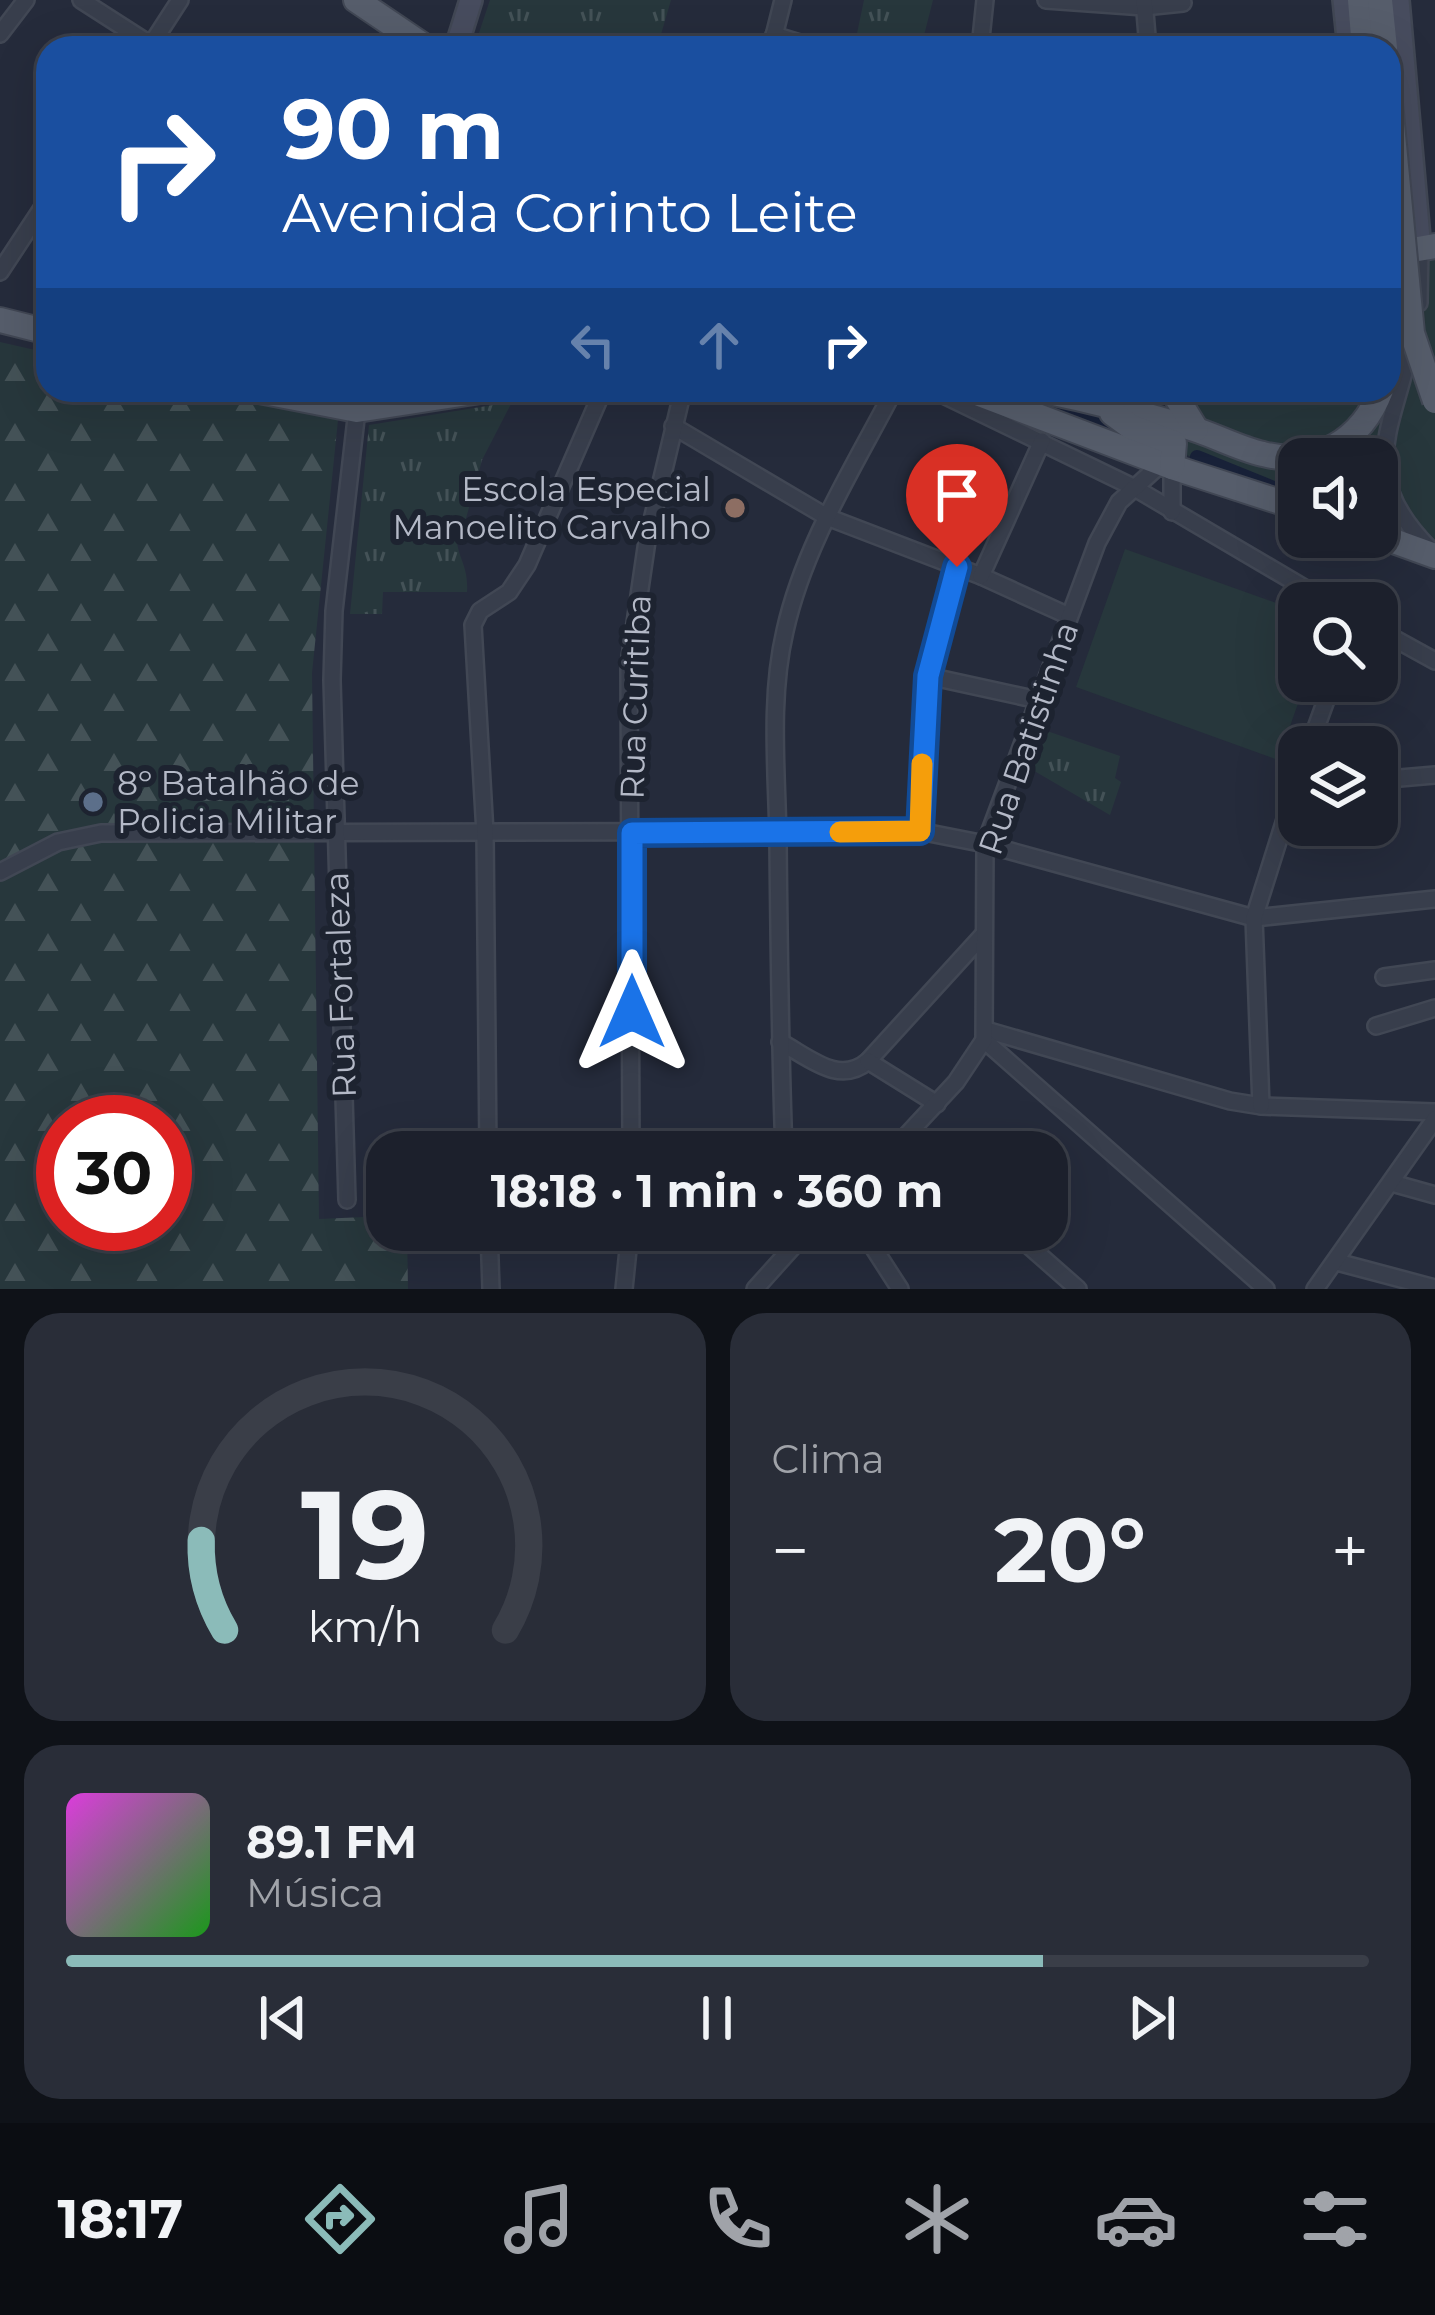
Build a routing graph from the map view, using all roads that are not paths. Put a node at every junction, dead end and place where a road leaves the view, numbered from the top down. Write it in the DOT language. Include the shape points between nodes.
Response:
graph roads {
  1 [pos="26,0"];
  2 [pos="81,0"];
  3 [pos="180,0"];
  4 [pos="356,0"];
  5 [pos="471,0"];
  6 [pos="783,0"];
  7 [pos="985,0"];
  8 [pos="1046,0"];
  9 [pos="1344,0"];
  10 [pos="1360,0"];
  11 [pos="1380,0"];
  12 [pos="1398,0"];
  13 [pos="1144,3"];
  14 [pos="1183,3"];
  15 [pos="0,34"];
  16 [pos="135,36"];
  17 [pos="157,36"];
  18 [pos="409,36"];
  19 [pos="460,36"];
  20 [pos="773,36"];
  21 [pos="981,36"];
  22 [pos="1147,36"];
  23 [pos="1348,36"];
  24 [pos="1363,36"];
  25 [pos="1384,36"];
  26 [pos="36,218"];
  27 [pos="1401,218"];
  28 [pos="1428,248"];
  29 [pos="0,272"];
  30 [pos="0,320"];
  31 [pos="36,329"];
  32 [pos="1401,376"];
  33 [pos="1435,401"];
  34 [pos="359,402"];
  35 [pos="598,402"];
  36 [pos="679,402"];
  37 [pos="888,402"];
  38 [pos="959,402"];
  39 [pos="1001,402"];
  40 [pos="1100,402"];
  41 [pos="1179,402"];
  42 [pos="1375,402"];
  43 [pos="1395,402"];
  44 [pos="1110,404"];
  45 [pos="673,426"];
  46 [pos="1196,429"];
  47 [pos="1349,438"];
  48 [pos="1042,441"];
  49 [pos="1278,456"];
  50 [pos="1167,465"];
  51 [pos="1133,487"];
  52 [pos="1278,501"];
  53 [pos="1172,512"];
  54 [pos="827,518"];
  55 [pos="1398,543"];
  56 [pos="1435,555"];
  57 [pos="957,567"];
  58 [pos="981,576"];
  59 [pos="1294,582"];
  60 [pos="1069,616"];
  61 [pos="1398,641"];
  62 [pos="1435,661"];
  63 [pos="928,676"];
  64 [pos="1038,700"];
  65 [pos="1435,775"];
  66 [pos="1398,778"];
  67 [pos="920,831"];
  68 [pos="335,832"];
  69 [pos="485,833"];
  70 [pos="632,833"];
  71 [pos="778,833"];
  72 [pos="985,844"];
  73 [pos="1278,844"];
  74 [pos="0,872"];
  75 [pos="1435,898"];
  76 [pos="1254,918"];
  77 [pos="982,936"];
  78 [pos="1435,970"];
  79 [pos="1384,977"];
  80 [pos="1435,1007"];
  81 [pos="1376,1026"];
  82 [pos="985,1035"];
  83 [pos="780,1042"];
  84 [pos="868,1061"];
  85 [pos="937,1104"];
  86 [pos="1261,1106"];
  87 [pos="1435,1116"];
  88 [pos="488,1131"];
  89 [pos="631,1131"];
  90 [pos="783,1131"];
  91 [pos="913,1131"];
  92 [pos="1392,1183"];
  93 [pos="1435,1195"];
  94 [pos="347,1200"];
  95 [pos="490,1251"];
  96 [pos="631,1251"];
  97 [pos="787,1251"];
  98 [pos="876,1251"];
  99 [pos="1035,1251"];
  100 [pos="1336,1262"];
  101 [pos="1435,1288"];
  102 [pos="491,1289"];
  103 [pos="624,1289"];
  104 [pos="755,1289"];
  105 [pos="900,1289"];
  106 [pos="1078,1289"];
  107 [pos="1266,1289"];
  108 [pos="1315,1289"];
  1 -- 15 [label="street"];
  2 -- 16 [label="street"];
  3 -- 17 [label="street"];
  4 -- 18 [label="main road"];
  5 -- 19 [label="street"];
  6 -- 20 [label="street"];
  7 -- 21 [label="street"];
  8 -- 13 [label="street"];
  9 -- 23 [label="street"];
  10 -- 24 [label="main road"];
  11 -- 25 [label="main road"];
  12 -- 28 [label="street"];
  13 -- 14 [label="street"];
  13 -- 22 [label="street"];
  26 -- 29 [label="street"];
  27 -- 33 [label="main road, bridge" via="1412,333"];
  28 -- 32 [label="street"];
  30 -- 31 [label="main road"];
  34 -- 68 [label="street, Rua Fortaleza" via="334,611"];
  35 -- 69 [label="street" via="527,565 473,625"];
  36 -- 45 [label="street, Rua Curitiba"];
  37 -- 54 [label="street"];
  38 -- 48 [label="street"];
  39 -- 50 [label="main road"];
  40 -- 44 [label="main road"];
  41 -- 46 [label="main road"];
  42 -- 47 [label="main road"];
  43 -- 56 [label="street" via="1383,468 1394,505"];
  44 -- 46 [label="main road"];
  44 -- 50 [label="main road" via="1122,422 1174,443"];
  45 -- 54 [label="street"];
  45 -- 70 [label="street, Rua Curitiba" via="632,634"];
  46 -- 49 [label="main road"];
  48 -- 51 [label="street"];
  48 -- 58 [label="street"];
  50 -- 51 [label="street, Rua Batistinha"];
  50 -- 52 [label="main road"];
  50 -- 53 [label="street"];
  51 -- 53 [label="street"];
  51 -- 60 [label="street, Rua Batistinha" via="1106,524"];
  53 -- 59 [label="street"];
  54 -- 57 [label="street"];
  54 -- 71 [label="street" via="784,635"];
  55 -- 56 [label="main road"];
  57 -- 58 [label="street"];
  57 -- 63 [label="street"];
  58 -- 60 [label="street"];
  60 -- 64 [label="street, Rua Batistinha"];
  61 -- 62 [label="street"];
  63 -- 64 [label="street"];
  63 -- 67 [label="street"];
  64 -- 72 [label="street, Rua Batistinha"];
  65 -- 66 [label="street"];
  67 -- 71 [label="street"];
  67 -- 72 [label="street"];
  68 -- 69 [label="street"];
  68 -- 74 [label="street" via="76,836"];
  68 -- 94 [label="street, Rua Fortaleza"];
  69 -- 70 [label="street"];
  69 -- 88 [label="street"];
  70 -- 71 [label="street"];
  70 -- 89 [label="street, Rua Curitiba"];
  71 -- 83 [label="street"];
  72 -- 76 [label="street"];
  72 -- 77 [label="street, Rua Batistinha"];
  73 -- 76 [label="street"];
  75 -- 76 [label="street"];
  76 -- 86 [label="street"];
  77 -- 82 [label="street, Rua Batistinha"];
  77 -- 84 [label="street"];
  78 -- 79 [label="street"];
  80 -- 81 [label="street"];
  82 -- 85 [label="street"];
  82 -- 86 [label="street"];
  82 -- 107 [label="street"];
  83 -- 84 [label="street" via="843,1074"];
  83 -- 90 [label="street"];
  84 -- 85 [label="street"];
  85 -- 91 [label="street"];
  86 -- 87 [label="street"];
  87 -- 92 [label="street"];
  92 -- 93 [label="street"];
  92 -- 100 [label="street"];
  95 -- 102 [label="street"];
  96 -- 103 [label="street"];
  97 -- 104 [label="street"];
  98 -- 105 [label="street"];
  99 -- 106 [label="street"];
  100 -- 101 [label="street"];
  100 -- 108 [label="street"];
}
